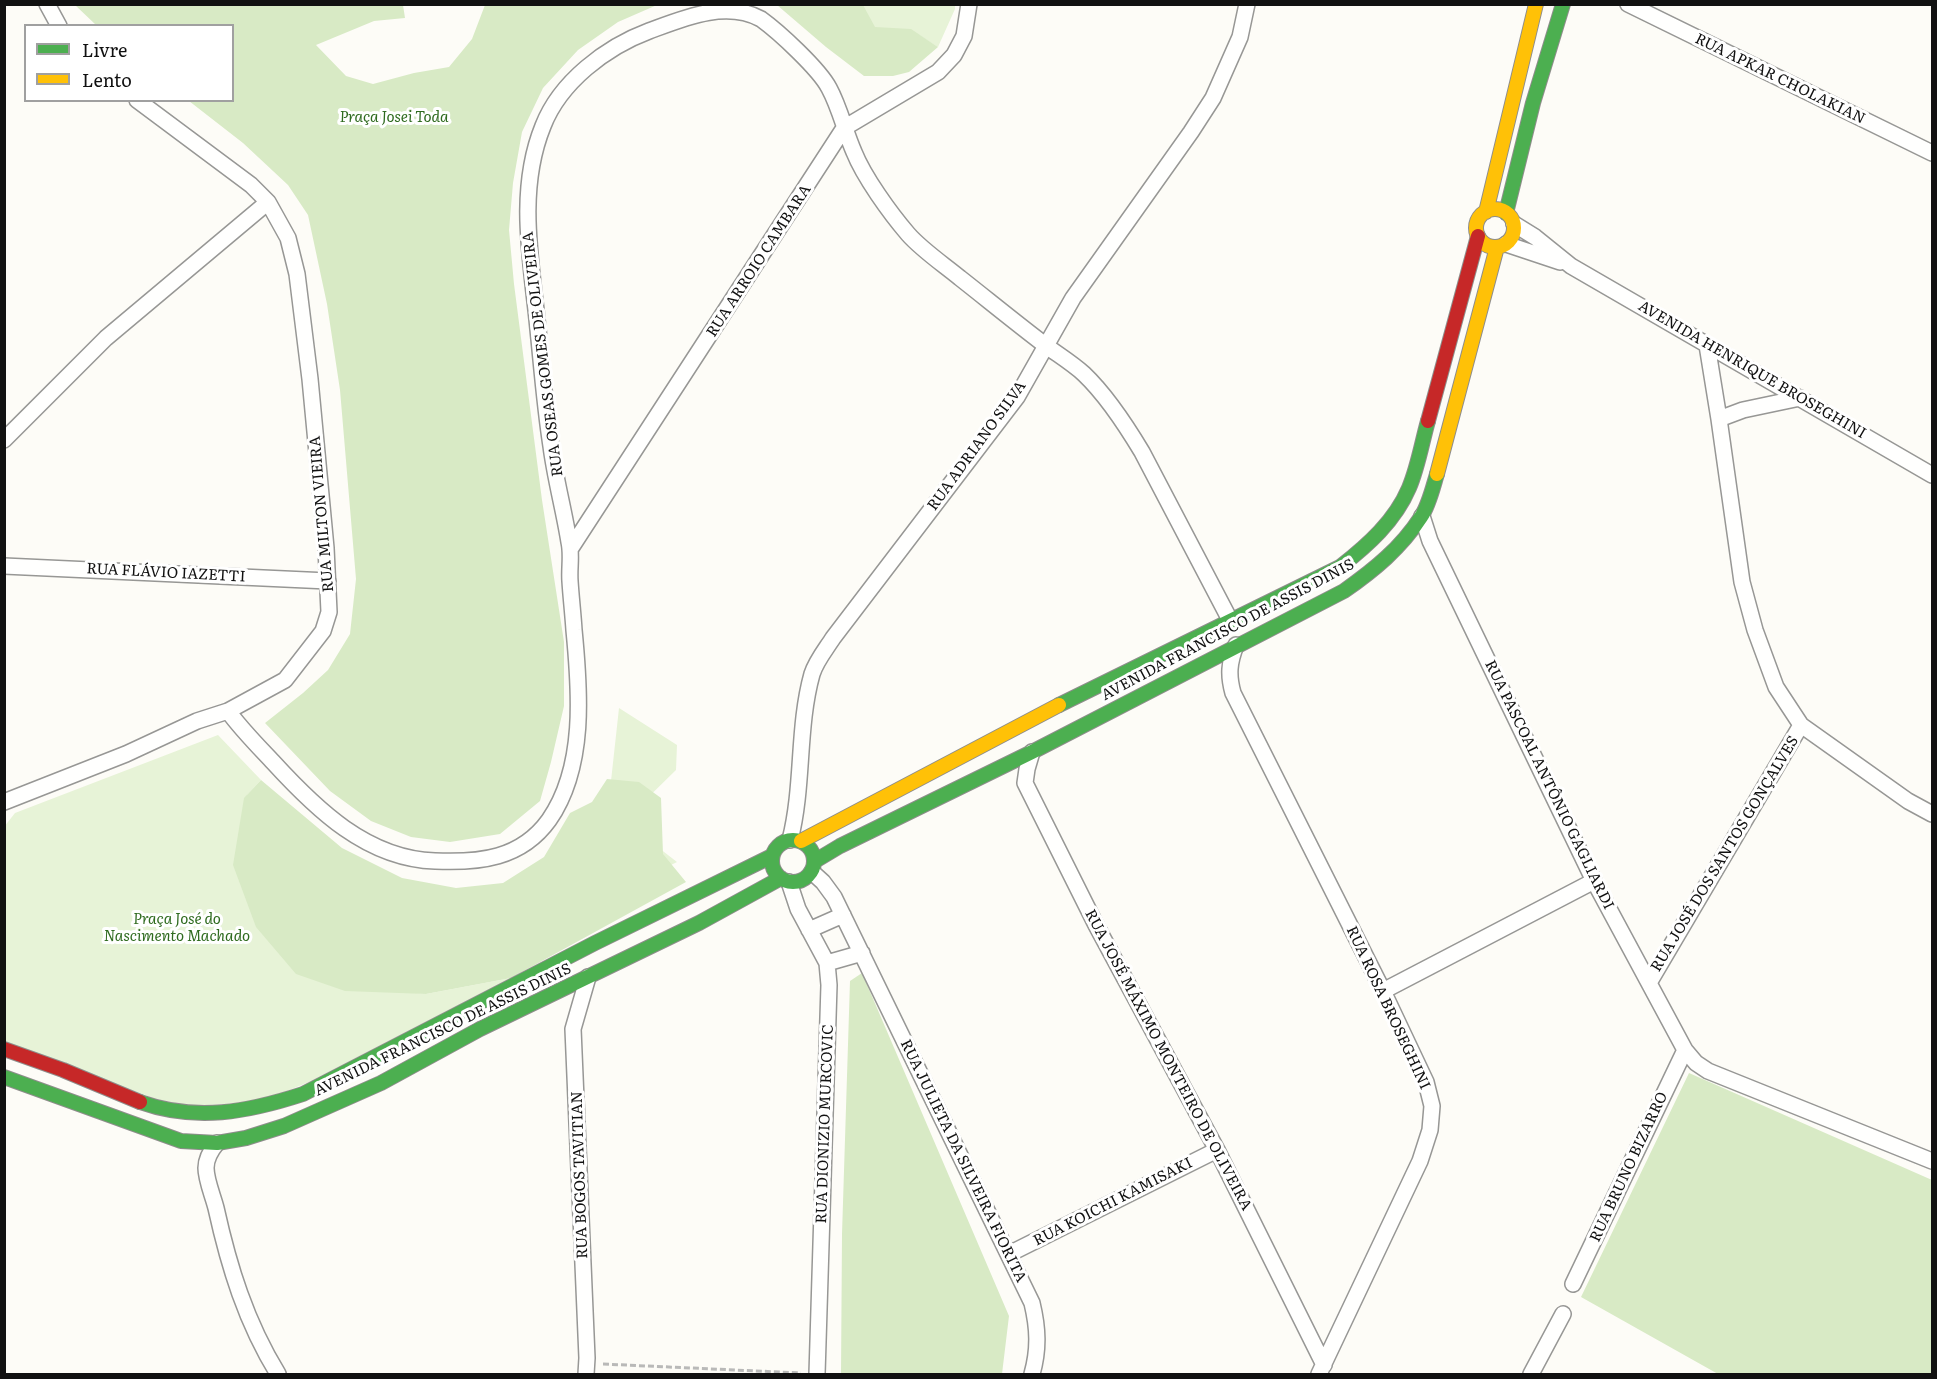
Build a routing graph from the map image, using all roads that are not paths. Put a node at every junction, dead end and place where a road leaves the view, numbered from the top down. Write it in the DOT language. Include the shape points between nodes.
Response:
graph roads {
  1 [pos="47,4"];
  2 [pos="969,4"];
  3 [pos="1247,4"];
  4 [pos="1536,4"];
  5 [pos="1563,4"];
  6 [pos="1628,4"];
  7 [pos="58,24"];
  8 [pos="140,102"];
  9 [pos="844,128"];
  10 [pos="1932,153"];
  11 [pos="268,202"];
  12 [pos="1486,212"];
  13 [pos="1510,218"];
  14 [pos="1478,236"];
  15 [pos="1501,246"];
  16 [pos="1571,266"];
  17 [pos="1045,345"];
  18 [pos="1707,345"];
  19 [pos="1800,398"];
  20 [pos="1719,419"];
  21 [pos="4,440"];
  22 [pos="1932,475"];
  23 [pos="1422,516"];
  24 [pos="571,548"];
  25 [pos="4,566"];
  26 [pos="328,581"];
  27 [pos="1230,620"];
  28 [pos="1236,645"];
  29 [pos="228,711"];
  30 [pos="1801,725"];
  31 [pos="1032,752"];
  32 [pos="4,802"];
  33 [pos="1932,814"];
  34 [pos="796,840"];
  35 [pos="772,856"];
  36 [pos="813,867"];
  37 [pos="785,880"];
  38 [pos="1594,881"];
  39 [pos="843,915"];
  40 [pos="809,930"];
  41 [pos="862,953"];
  42 [pos="827,963"];
  43 [pos="588,977"];
  44 [pos="1649,983"];
  45 [pos="1383,991"];
  46 [pos="4,1049"];
  47 [pos="1685,1050"];
  48 [pos="4,1077"];
  49 [pos="217,1143"];
  50 [pos="1217,1150"];
  51 [pos="1932,1161"];
  52 [pos="1009,1254"];
  53 [pos="1573,1284"];
  54 [pos="1563,1314"];
  55 [pos="586,1369"];
  56 [pos="1321,1370"];
  57 [pos="278,1374"];
  58 [pos="817,1374"];
  59 [pos="1032,1374"];
  60 [pos="1532,1374"];
  1 -- 7 [label="street"];
  2 -- 9 [label="street, RUA ARROIO CAMBARA" via="964,36 954,55 938,72"];
  3 -- 17 [label="street, RUA ADRIANO SILVA" via="1240,38 1213,98 1073,298"];
  4 -- 12 [label="main road"];
  5 -- 13 [label="main road" via="1533,103"];
  6 -- 10 [label="street, RUA APKAR CHOLAKIAN"];
  8 -- 11 [label="street, RUA MILTON VIEIRA"];
  9 -- 17 [label="street, RUA OSEAS GOMES DE OLIVEIRA" via="856,159 908,234"];
  9 -- 24 [label="street, RUA ARROIO CAMBARA"];
  9 -- 24 [label="street, RUA OSEAS GOMES DE OLIVEIRA" via="829,88 820,76 758,17 733,9 696,13 640,34 579,74 558,99 535,150 527,230 551,448"];
  11 -- 21 [label="street" via="106,338"];
  11 -- 26 [label="street, RUA MILTON VIEIRA" via="288,238 297,274"];
  12 -- 13 [label="main road" via="1500,210"];
  12 -- 14 [label="main road" via="1479,218"];
  13 -- 15 [label="main road" via="1513,235"];
  13 -- 16 [label="street, AVENIDA HENRIQUE BROSEGHINI"];
  14 -- 15 [label="main road" via="1489,246"];
  14 -- 27 [label="main road, AVENIDA FRANCISCO DE ASSIS DINIS" via="1410,486 1398,510 1383,531 1340,567"];
  15 -- 16 [label="street, AVENIDA HENRIQUE BROSEGHINI"];
  15 -- 23 [label="main road, AVENIDA FRANCISCO DE ASSIS DINIS"];
  16 -- 18 [label="street, AVENIDA HENRIQUE BROSEGHINI"];
  17 -- 27 [label="street, RUA OSEAS GOMES DE OLIVEIRA" via="1085,376 1129,430"];
  17 -- 34 [label="street, RUA ADRIANO SILVA" via="1017,397 833,638 812,672"];
  18 -- 19 [label="street, AVENIDA HENRIQUE BROSEGHINI"];
  18 -- 20 [label="street"];
  19 -- 20 [label="street"];
  19 -- 22 [label="street, AVENIDA HENRIQUE BROSEGHINI"];
  20 -- 30 [label="street" via="1745,592 1755,630 1776,687"];
  23 -- 28 [label="main road, AVENIDA FRANCISCO DE ASSIS DINIS" via="1392,554 1370,573 1344,591"];
  23 -- 38 [label="street, RUA PASCOAL ANTÔNIO GAGLIARDI" via="1430,542"];
  24 -- 29 [label="street, RUA OSEAS GOMES DE OLIVEIRA" via="579,677 579,716 571,772 548,822 531,839 506,853 482,861 424,861 352,835 296,788"];
  25 -- 26 [label="street, RUA FLÁVIO IAZETTI"];
  26 -- 29 [label="street, RUA MILTON VIEIRA" via="329,612 316,642 285,680"];
  27 -- 34 [label="main road, AVENIDA FRANCISCO DE ASSIS DINIS"];
  28 -- 31 [label="main road, AVENIDA FRANCISCO DE ASSIS DINIS"];
  28 -- 45 [label="street, RUA ROSA BROSEGHINI" via="1229,675 1233,693"];
  29 -- 32 [label="street, RUA MILTON VIEIRA"];
  30 -- 33 [label="street"];
  30 -- 44 [label="street, RUA JOSÉ DOS SANTOS GONÇALVES"];
  31 -- 36 [label="main road, AVENIDA FRANCISCO DE ASSIS DINIS" via="840,846"];
  31 -- 50 [label="street, RUA JOSÉ MÁXIMO MONTEIRO DE OLIVEIRA" via="1026,783"];
  34 -- 35 [label="main road" via="779,845"];
  34 -- 36 [label="main road" via="811,849"];
  35 -- 37 [label="main road" via="773,868"];
  35 -- 46 [label="main road, AVENIDA FRANCISCO DE ASSIS DINIS" via="303,1094 232,1114 161,1110"];
  36 -- 37 [label="main road" via="806,879"];
  36 -- 39 [label="street, RUA JULIETA DA SILVEIRA FIORITA"];
  37 -- 40 [label="street, RUA DIONIZIO MURCOVIC"];
  37 -- 43 [label="main road, AVENIDA FRANCISCO DE ASSIS DINIS"];
  38 -- 44 [label="street, RUA PASCOAL ANTÔNIO GAGLIARDI"];
  38 -- 45 [label="street"];
  39 -- 40 [label="street"];
  39 -- 41 [label="street, RUA JULIETA DA SILVEIRA FIORITA"];
  40 -- 42 [label="street, RUA DIONIZIO MURCOVIC"];
  41 -- 42 [label="street"];
  41 -- 52 [label="street, RUA JULIETA DA SILVEIRA FIORITA"];
  42 -- 58 [label="street, RUA DIONIZIO MURCOVIC" via="829,1022"];
  43 -- 49 [label="main road, AVENIDA FRANCISCO DE ASSIS DINIS" via="381,1083 284,1126"];
  43 -- 55 [label="street, RUA BOGOS TAVITIAN" via="573,1029"];
  44 -- 47 [label="street, RUA PASCOAL ANTÔNIO GAGLIARDI"];
  45 -- 56 [label="street, RUA ROSA BROSEGHINI" via="1426,1082 1432,1106 1430,1130 1401,1205"];
  47 -- 51 [label="street, RUA PASCOAL ANTÔNIO GAGLIARDI" via="1708,1071"];
  47 -- 53 [label="street, RUA BRUNO BIZARRO"];
  48 -- 49 [label="main road, AVENIDA FRANCISCO DE ASSIS DINIS" via="181,1141"];
  49 -- 57 [label="street" via="206,1167 228,1263 246,1313"];
  50 -- 52 [label="street, RUA KOICHI KAMISAKI"];
  50 -- 56 [label="street, RUA JOSÉ MÁXIMO MONTEIRO DE OLIVEIRA"];
  52 -- 59 [label="street, RUA JULIETA DA SILVEIRA FIORITA" via="1037,1322"];
  54 -- 60 [label="street"];
}
